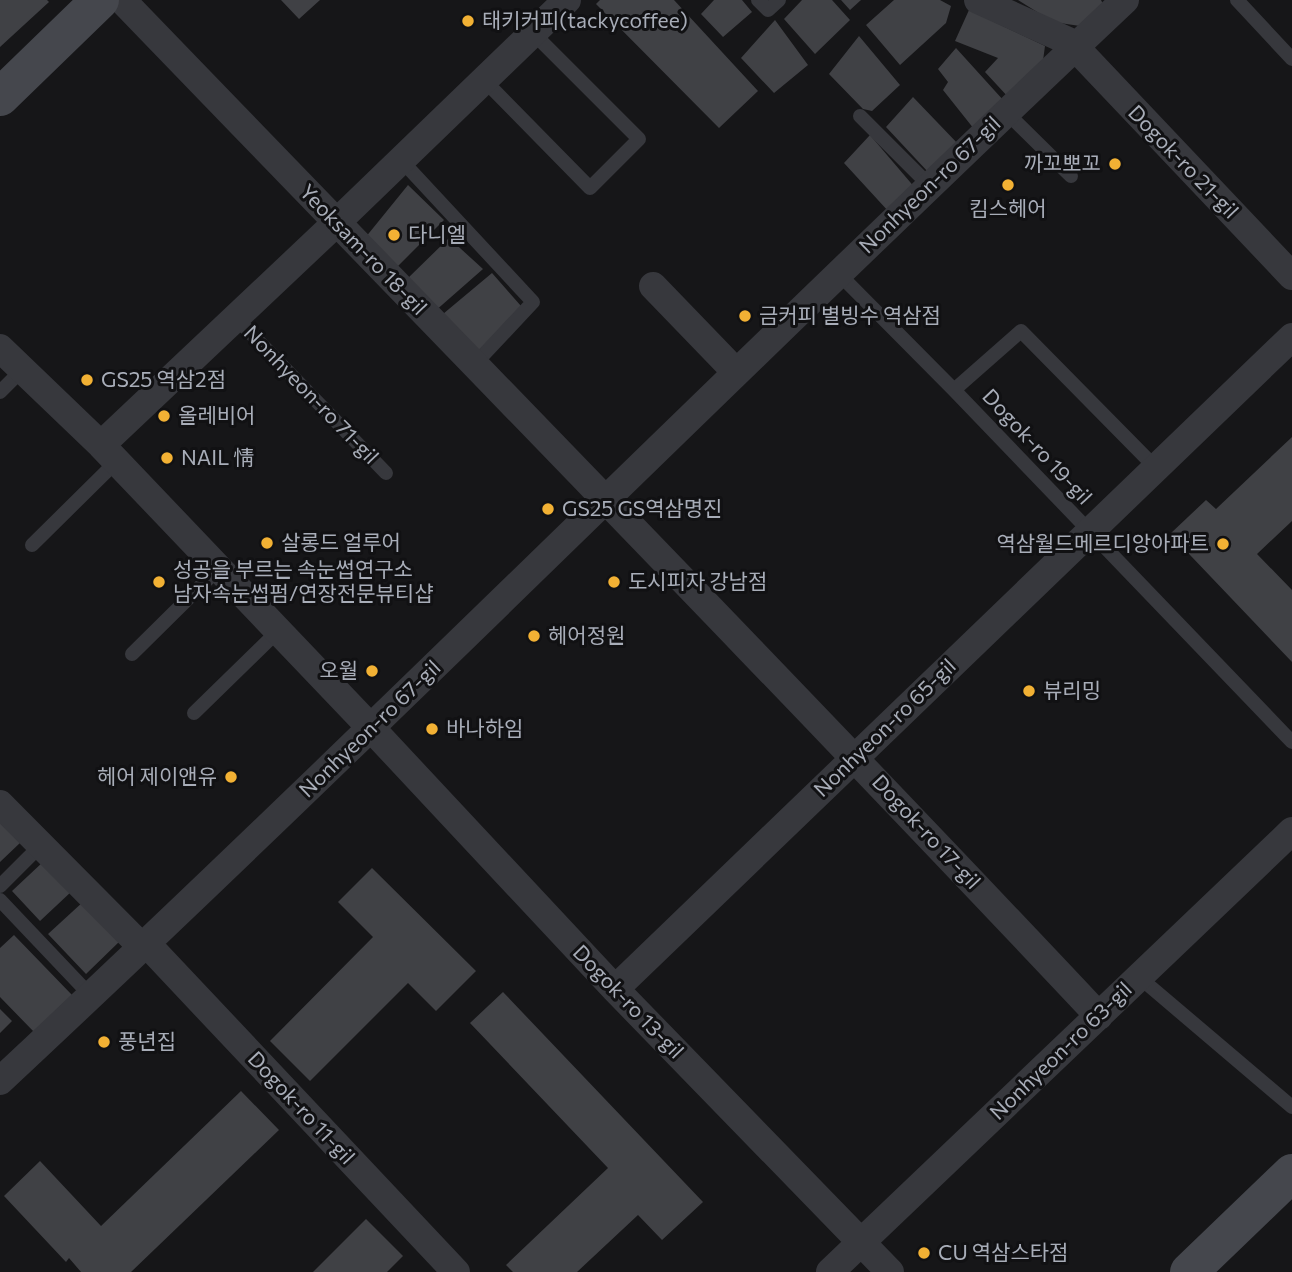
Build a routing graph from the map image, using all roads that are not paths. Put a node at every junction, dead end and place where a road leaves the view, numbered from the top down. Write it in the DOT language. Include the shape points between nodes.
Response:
graph roads {
  1 [pos="122,0"];
  2 [pos="567,0"];
  3 [pos="758,0"];
  4 [pos="779,0"];
  5 [pos="978,0"];
  6 [pos="1125,0"];
  7 [pos="1237,0"];
  8 [pos="83,6"];
  9 [pos="533,32"];
  10 [pos="1076,46"];
  11 [pos="1292,59"];
  12 [pos="484,80"];
  13 [pos="0,97"];
  14 [pos="1006,112"];
  15 [pos="860,116"];
  16 [pos="401,160"];
  17 [pos="1071,176"];
  18 [pos="929,186"];
  19 [pos="336,223"];
  20 [pos="838,273"];
  21 [pos="1292,276"];
  22 [pos="653,286"];
  23 [pos="236,318"];
  24 [pos="1292,337"];
  25 [pos="0,348"];
  26 [pos="474,366"];
  27 [pos="22,370"];
  28 [pos="736,372"];
  29 [pos="954,390"];
  30 [pos="0,392"];
  31 [pos="109,453"];
  32 [pos="1156,467"];
  33 [pos="386,473"];
  34 [pos="605,499"];
  35 [pos="1088,532"];
  36 [pos="32,545"];
  37 [pos="218,569"];
  38 [pos="278,631"];
  39 [pos="132,653"];
  40 [pos="194,713"];
  41 [pos="371,728"];
  42 [pos="1292,742"];
  43 [pos="855,757"];
  44 [pos="0,804"];
  45 [pos="1292,831"];
  46 [pos="40,846"];
  47 [pos="0,886"];
  48 [pos="0,901"];
  49 [pos="145,946"];
  50 [pos="1139,976"];
  51 [pos="615,989"];
  52 [pos="91,996"];
  53 [pos="1099,1016"];
  54 [pos="0,1082"];
  55 [pos="1292,1107"];
  56 [pos="1292,1173"];
  57 [pos="861,1242"];
  58 [pos="456,1272"];
  59 [pos="830,1272"];
  60 [pos="890,1272"];
  61 [pos="1189,1272"];
  1 -- 19 [label="street, Yeoksam-ro 18-gil"];
  2 -- 9 [label="street, Nonhyeon-ro 71-gil"];
  3 -- 4 [label="lane" via="768,10"];
  5 -- 10 [label="street"];
  6 -- 10 [label="street, Nonhyeon-ro 67-gil"];
  7 -- 11 [label="lane"];
  8 -- 13 [label="main road"];
  9 -- 12 [label="street, Nonhyeon-ro 71-gil"];
  9 -- 12 [label="lane" via="639,139 590,188"];
  10 -- 14 [label="street, Nonhyeon-ro 67-gil"];
  10 -- 21 [label="street, Dogok-ro 21-gil"];
  12 -- 16 [label="street, Nonhyeon-ro 71-gil"];
  14 -- 17 [label="lane"];
  14 -- 18 [label="street, Nonhyeon-ro 67-gil"];
  15 -- 18 [label="lane"];
  16 -- 19 [label="street, Nonhyeon-ro 71-gil"];
  16 -- 26 [label="lane" via="533,302"];
  18 -- 20 [label="street, Nonhyeon-ro 67-gil"];
  19 -- 23 [label="street, Nonhyeon-ro 71-gil"];
  19 -- 26 [label="street, Yeoksam-ro 18-gil"];
  20 -- 28 [label="street, Nonhyeon-ro 67-gil"];
  20 -- 29 [label="lane, Dogok-ro 19-gil"];
  22 -- 28 [label="street"];
  23 -- 31 [label="street, Nonhyeon-ro 71-gil"];
  23 -- 33 [label="lane, Nonhyeon-ro 71-gil"];
  24 -- 32 [label="street, Nonhyeon-ro 65-gil"];
  25 -- 27 [label="street, Dogok-ro 13-gil"];
  26 -- 34 [label="street, Yeoksam-ro 18-gil"];
  27 -- 30 [label="lane"];
  27 -- 31 [label="street, Dogok-ro 13-gil"];
  28 -- 34 [label="street, Nonhyeon-ro 67-gil"];
  29 -- 32 [label="lane" via="1021,331"];
  29 -- 35 [label="lane, Dogok-ro 19-gil"];
  31 -- 36 [label="lane"];
  31 -- 37 [label="street, Dogok-ro 13-gil"];
  32 -- 35 [label="street, Nonhyeon-ro 65-gil"];
  34 -- 41 [label="street, Nonhyeon-ro 67-gil"];
  34 -- 43 [label="street, Dogok-ro 17-gil"];
  35 -- 42 [label="lane, Dogok-ro 19-gil"];
  35 -- 43 [label="street, Nonhyeon-ro 65-gil"];
  37 -- 38 [label="street, Dogok-ro 13-gil"];
  37 -- 39 [label="lane"];
  38 -- 40 [label="lane"];
  38 -- 41 [label="street, Dogok-ro 13-gil"];
  41 -- 49 [label="street, Nonhyeon-ro 67-gil"];
  41 -- 51 [label="street, Dogok-ro 13-gil"];
  43 -- 51 [label="street, Nonhyeon-ro 65-gil"];
  43 -- 53 [label="street, Dogok-ro 17-gil"];
  44 -- 46 [label="street, Dogok-ro 11-gil"];
  45 -- 50 [label="street, Nonhyeon-ro 63-gil"];
  46 -- 47 [label="lane"];
  46 -- 49 [label="street, Dogok-ro 11-gil"];
  48 -- 52 [label="lane"];
  49 -- 52 [label="street, Nonhyeon-ro 67-gil"];
  49 -- 58 [label="street, Dogok-ro 11-gil"];
  50 -- 53 [label="street, Nonhyeon-ro 63-gil"];
  50 -- 55 [label="lane"];
  51 -- 57 [label="street, Dogok-ro 13-gil"];
  52 -- 54 [label="street, Nonhyeon-ro 67-gil"];
  53 -- 57 [label="street, Nonhyeon-ro 63-gil"];
  56 -- 61 [label="main road"];
  57 -- 59 [label="street, Nonhyeon-ro 63-gil"];
  57 -- 60 [label="street, Dogok-ro 13-gil"];
}
